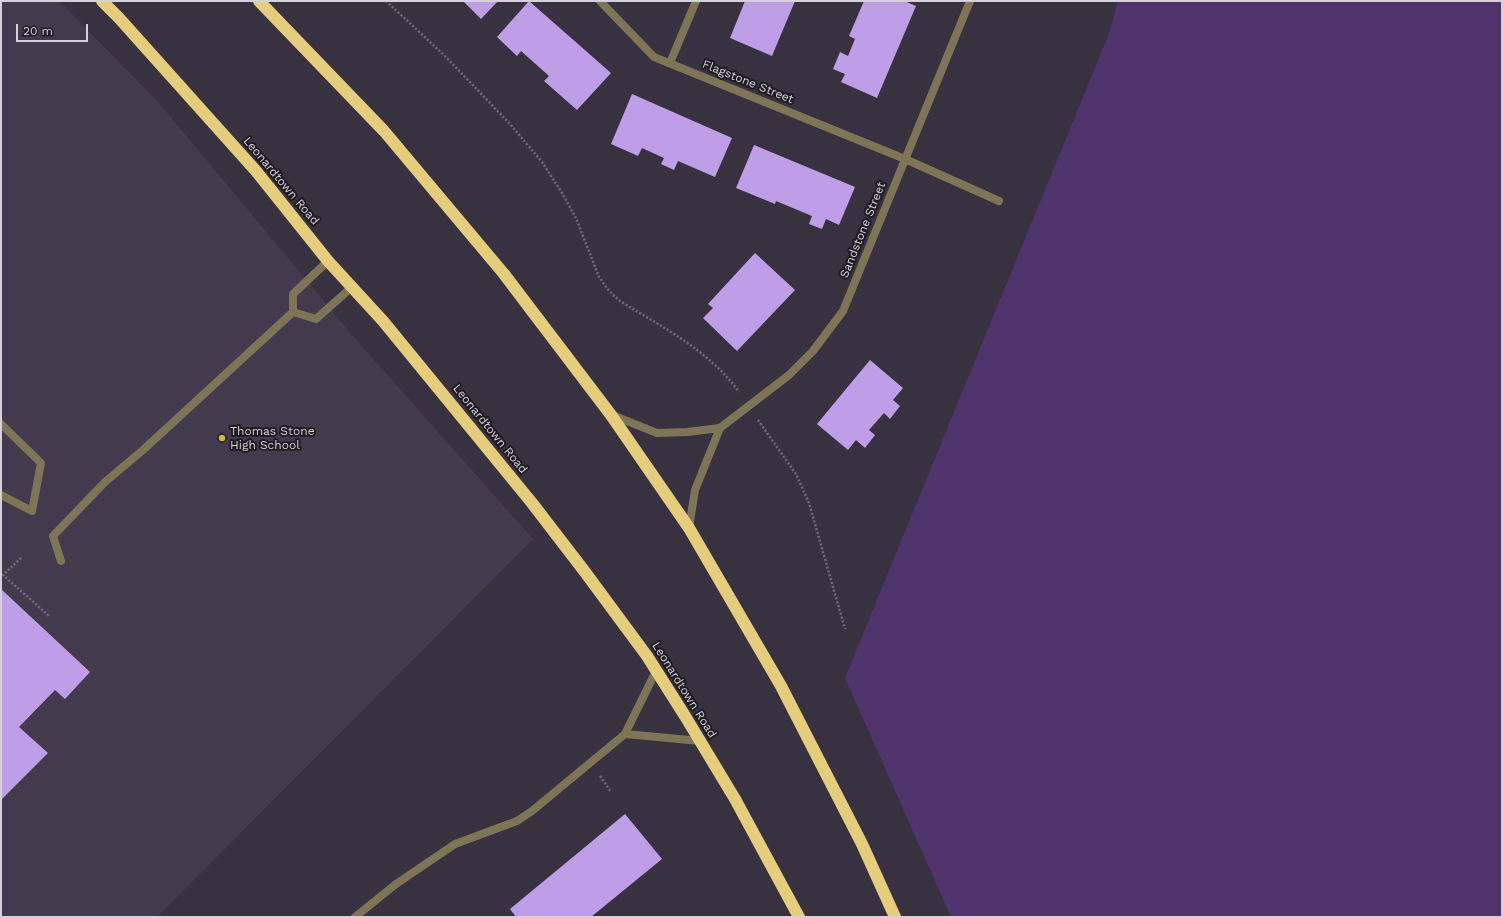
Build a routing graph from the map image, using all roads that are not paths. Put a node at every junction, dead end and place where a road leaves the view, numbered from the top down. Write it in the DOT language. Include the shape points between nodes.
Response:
graph roads {
  1 [pos="102,1"];
  2 [pos="259,1"];
  3 [pos="600,1"];
  4 [pos="696,1"];
  5 [pos="970,1"];
  6 [pos="670,63"];
  7 [pos="905,159"];
  8 [pos="999,201"];
  9 [pos="328,261"];
  10 [pos="352,287"];
  11 [pos="293,312"];
  12 [pos="611,415"];
  13 [pos="1,424"];
  14 [pos="720,428"];
  15 [pos="1,495"];
  16 [pos="689,528"];
  17 [pos="61,561"];
  18 [pos="656,671"];
  19 [pos="625,734"];
  20 [pos="700,741"];
  21 [pos="355,917"];
  22 [pos="798,917"];
  23 [pos="895,917"];
  1 -- 9 [label="highway, Leonardtown Road" via="256,171"];
  2 -- 12 [label="highway" via="384,131 504,274"];
  3 -- 6 [label="street, Flagstone Street" via="654,56"];
  4 -- 6 [label="street"];
  5 -- 7 [label="street, Sandstone Street"];
  6 -- 7 [label="street, Flagstone Street"];
  7 -- 8 [label="street, Flagstone Street"];
  7 -- 14 [label="street, Sandstone Street" via="843,310 826,335 789,375"];
  9 -- 10 [label="highway, Leonardtown Road"];
  9 -- 11 [label="street" via="293,294"];
  10 -- 11 [label="street" via="316,319"];
  10 -- 18 [label="highway, Leonardtown Road" via="388,327 532,503"];
  11 -- 17 [label="street" via="105,482 53,536"];
  12 -- 14 [label="street" via="657,433"];
  12 -- 16 [label="highway"];
  13 -- 15 [label="street" via="41,463 32,511"];
  14 -- 16 [label="street" via="695,490"];
  16 -- 23 [label="highway" via="781,686 862,844"];
  18 -- 19 [label="street"];
  18 -- 20 [label="highway, Leonardtown Road"];
  19 -- 20 [label="street"];
  19 -- 21 [label="street" via="532,811 517,821 455,844 396,884"];
  20 -- 22 [label="highway, Leonardtown Road" via="735,799"];
}
